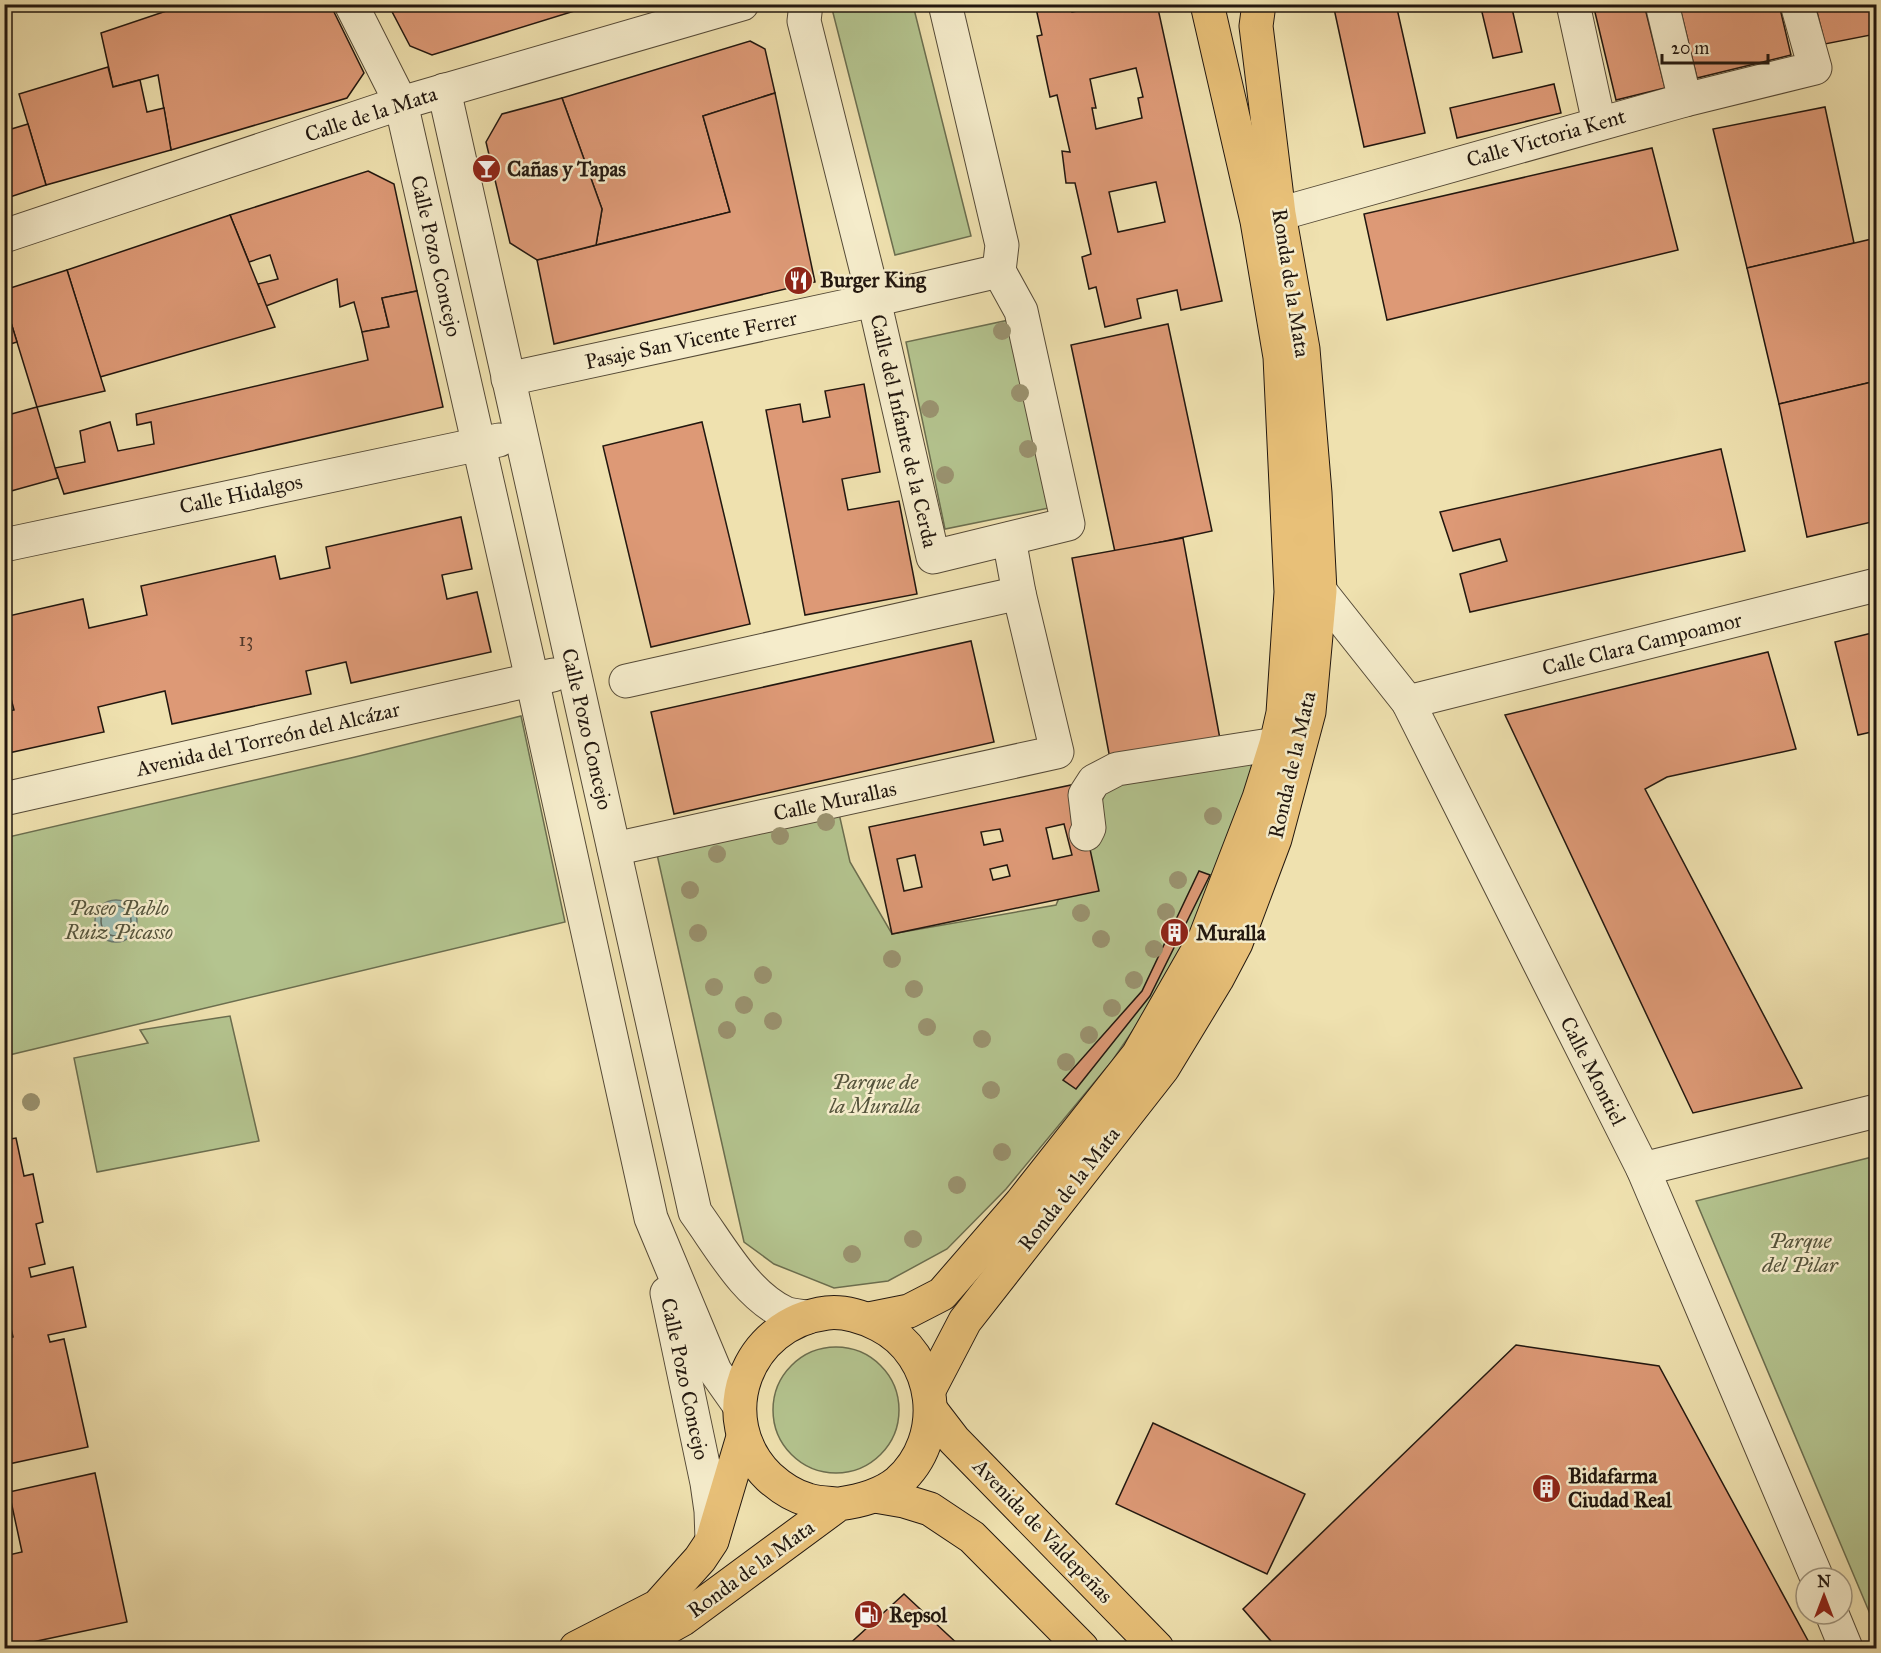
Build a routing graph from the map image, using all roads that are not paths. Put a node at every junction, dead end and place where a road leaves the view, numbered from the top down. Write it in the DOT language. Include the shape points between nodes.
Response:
graph roads {
  1 [pos="351,4"];
  2 [pos="742,4"];
  3 [pos="806,4"];
  4 [pos="945,4"];
  5 [pos="1207,4"];
  6 [pos="1259,4"];
  7 [pos="1573,4"];
  8 [pos="1662,4"];
  9 [pos="1797,4"];
  10 [pos="444,90"];
  11 [pos="1685,99"];
  12 [pos="401,103"];
  13 [pos="1599,123"];
  14 [pos="1280,214"];
  15 [pos="4,236"];
  16 [pos="999,271"];
  17 [pos="874,300"];
  18 [pos="508,379"];
  19 [pos="521,435"];
  20 [pos="478,444"];
  21 [pos="1009,539"];
  22 [pos="4,545"];
  23 [pos="1876,585"];
  24 [pos="1320,591"];
  25 [pos="1019,593"];
  26 [pos="574,671"];
  27 [pos="532,680"];
  28 [pos="626,681"];
  29 [pos="1408,702"];
  30 [pos="1276,744"];
  31 [pos="4,799"];
  32 [pos="1086,834"];
  33 [pos="614,849"];
  34 [pos="1876,1111"];
  35 [pos="1643,1169"];
  36 [pos="651,1218"];
  37 [pos="808,1317"];
  38 [pos="869,1319"];
  39 [pos="930,1400"];
  40 [pos="739,1405"];
  41 [pos="743,1437"];
  42 [pos="875,1496"];
  43 [pos="839,1504"];
  44 [pos="712,1541"];
  45 [pos="1811,1566"];
  46 [pos="1837,1626"];
  47 [pos="636,1647"];
  48 [pos="576,1648"];
  49 [pos="1082,1648"];
  50 [pos="1157,1648"];
  51 [pos="1846,1648"];
  1 -- 12 [label="street, Calle Pozo Concejo"];
  2 -- 10 [label="street, Calle de la Mata"];
  3 -- 17 [label="street, Calle del Infante de la Cerda" via="804,21"];
  4 -- 16 [label="street" via="1002,245"];
  5 -- 30 [label="main road, Ronda de la Mata" via="1257,221 1280,357 1291,592 1283,713"];
  6 -- 14 [label="main road, Ronda de la Mata" via="1256,26"];
  7 -- 13 [label="street"];
  8 -- 11 [label="street"];
  9 -- 11 [label="street, Calle Victoria Kent" via="1815,68"];
  10 -- 12 [label="street, Calle de la Mata"];
  10 -- 18 [label="street, Calle Pozo Concejo"];
  11 -- 13 [label="street, Calle Victoria Kent"];
  12 -- 15 [label="street, Calle de la Mata"];
  12 -- 20 [label="street, Calle Pozo Concejo"];
  13 -- 14 [label="street, Calle Victoria Kent"];
  14 -- 24 [label="main road, Ronda de la Mata" via="1303,349"];
  16 -- 17 [label="street, Calle del Infante de la Cerda"];
  16 -- 21 [label="street, Calle del Infante de la Cerda" via="1022,311 1068,524"];
  17 -- 18 [label="street, Pasaje San Vicente Ferrer"];
  17 -- 21 [label="street, Calle del Infante de la Cerda" via="933,557"];
  18 -- 19 [label="street, Calle Pozo Concejo"];
  19 -- 20 [label="street, Calle Hidalgos"];
  19 -- 26 [label="street, Calle Pozo Concejo"];
  20 -- 22 [label="street, Calle Hidalgos"];
  20 -- 27 [label="street, Calle Pozo Concejo"];
  21 -- 25 [label="street"];
  23 -- 29 [label="street, Calle Clara Campoamor"];
  24 -- 29 [label="street, Calle Montiel"];
  24 -- 39 [label="main road, Ronda de la Mata" via="1309,712 1275,840 1236,943 1163,1068 966,1321"];
  25 -- 28 [label="street"];
  25 -- 33 [label="street, Calle Murallas" via="1057,752"];
  26 -- 27 [label="street, Avenida del Torreón del Alcázar"];
  26 -- 33 [label="street, Calle Pozo Concejo"];
  27 -- 31 [label="street, Avenida del Torreón del Alcázar"];
  27 -- 36 [label="street, Calle Pozo Concejo"];
  29 -- 35 [label="street, Calle Montiel"];
  30 -- 32 [label="street" via="1117,769 1095,781 1085,795 1089,828"];
  30 -- 38 [label="main road, Ronda de la Mata" via="1205,938 1138,1055 1021,1203 942,1294 909,1311"];
  33 -- 37 [label="street, Calle Pozo Concejo" via="695,1212 759,1296 786,1314"];
  34 -- 35 [label="street"];
  35 -- 45 [label="street, Calle Montiel"];
  36 -- 40 [label="street, Calle Pozo Concejo" via="715,1371"];
  36 -- 44 [label="street, Calle Pozo Concejo" via="706,1483"];
  37 -- 38 [label="main road" via="828,1313"];
  37 -- 40 [label="main road" via="781,1329 759,1350 745,1376"];
  38 -- 39 [label="main road" via="909,1347 922,1367"];
  39 -- 42 [label="main road" via="927,1437 915,1461 898,1482"];
  39 -- 50 [label="main road, Avenida de Valdepeñas" via="954,1440"];
  40 -- 41 [label="main road"];
  41 -- 43 [label="main road" via="758,1465 780,1487 808,1501"];
  41 -- 44 [label="main road, Ronda de la Mata"];
  42 -- 43 [label="main road"];
  42 -- 49 [label="main road" via="930,1509 972,1537"];
  43 -- 47 [label="main road, Ronda de la Mata" via="683,1619"];
  44 -- 48 [label="main road, Ronda de la Mata" via="658,1606"];
  46 -- 51 [label="street"];
}
